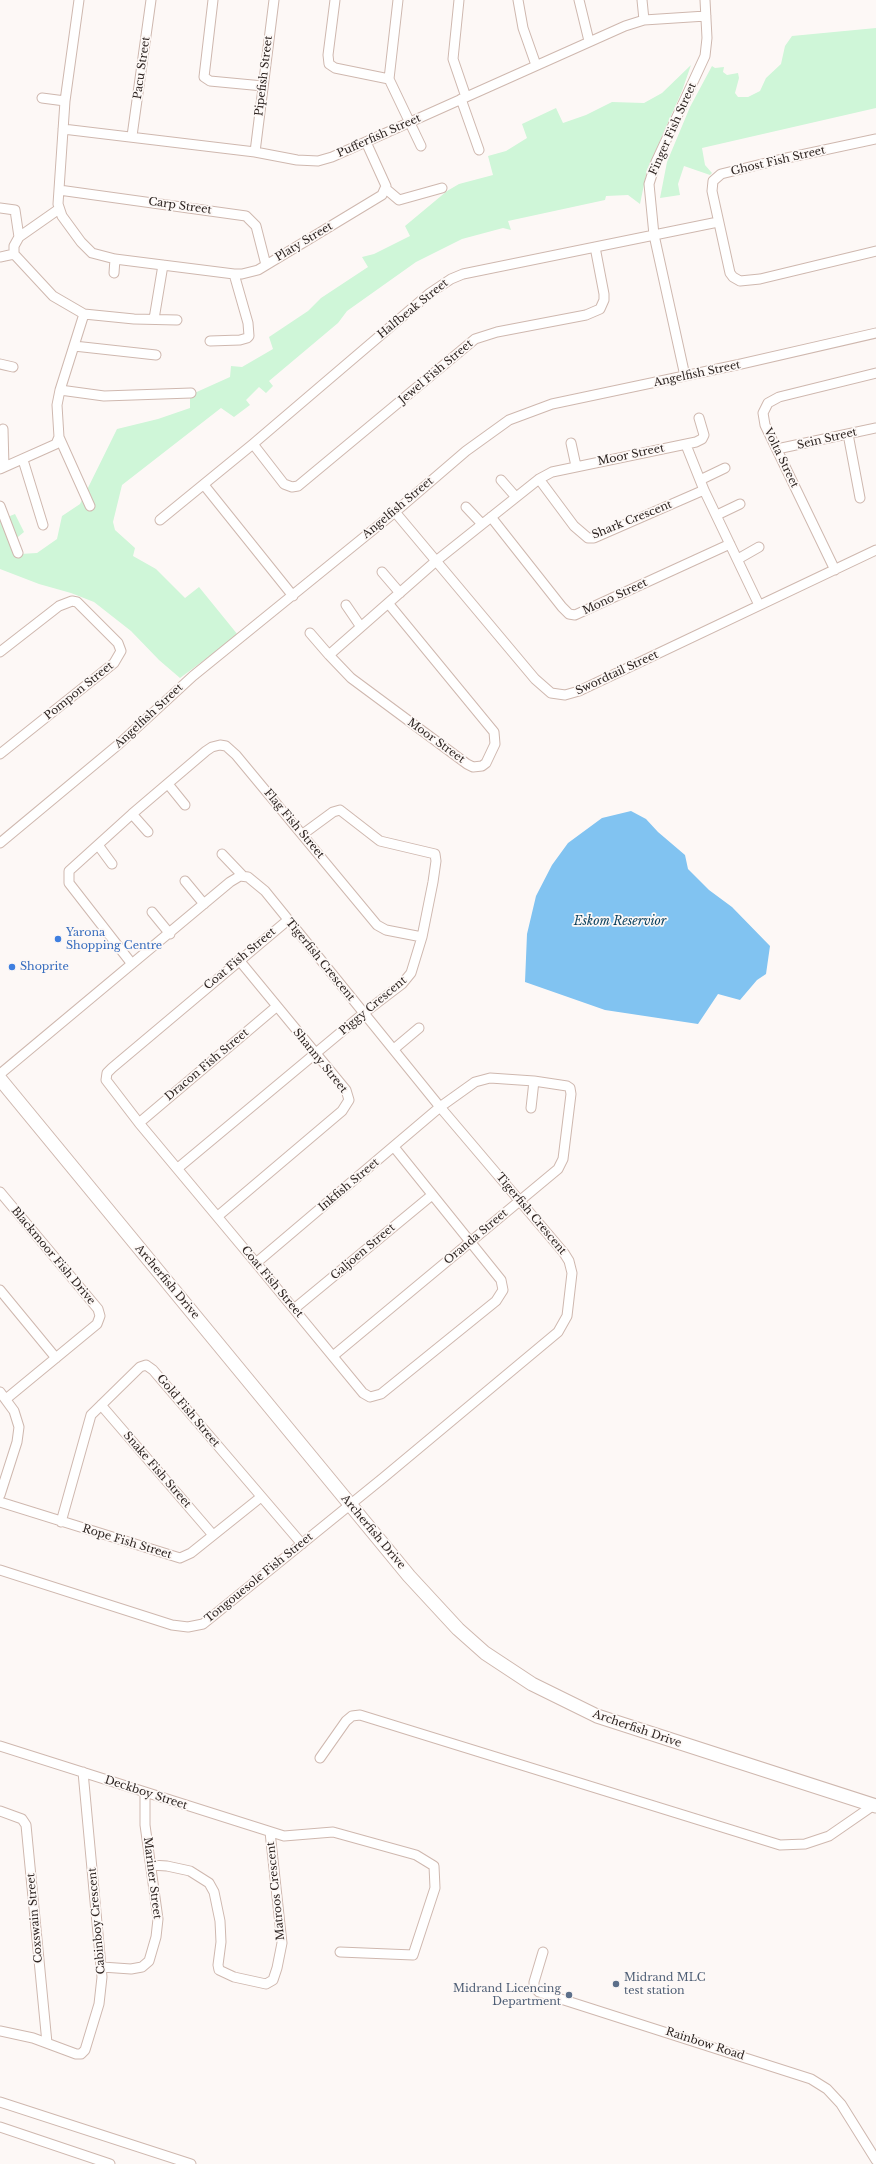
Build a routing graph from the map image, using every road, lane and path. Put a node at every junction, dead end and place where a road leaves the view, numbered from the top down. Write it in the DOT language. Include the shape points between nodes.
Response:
graph roads {
  1 [pos="79,0"];
  2 [pos="151,0"];
  3 [pos="213,0"];
  4 [pos="274,0"];
  5 [pos="336,0"];
  6 [pos="398,0"];
  7 [pos="459,0"];
  8 [pos="518,0"];
  9 [pos="579,0"];
  10 [pos="642,0"];
  11 [pos="705,0"];
  12 [pos="706,16"];
  13 [pos="644,20"];
  14 [pos="589,42"];
  15 [pos="536,65"];
  16 [pos="389,79"];
  17 [pos="263,86"];
  18 [pos="42,98"];
  19 [pos="463,98"];
  20 [pos="65,101"];
  21 [pos="410,122"];
  22 [pos="63,129"];
  23 [pos="132,136"];
  24 [pos="876,139"];
  25 [pos="366,142"];
  26 [pos="421,146"];
  27 [pos="479,150"];
  28 [pos="254,152"];
  29 [pos="442,188"];
  30 [pos="386,189"];
  31 [pos="58,190"];
  32 [pos="0,208"];
  33 [pos="59,209"];
  34 [pos="718,222"];
  35 [pos="654,235"];
  36 [pos="19,238"];
  37 [pos="595,247"];
  38 [pos="876,251"];
  39 [pos="14,254"];
  40 [pos="0,257"];
  41 [pos="115,259"];
  42 [pos="163,265"];
  43 [pos="266,265"];
  44 [pos="114,273"];
  45 [pos="234,274"];
  46 [pos="84,314"];
  47 [pos="154,319"];
  48 [pos="178,320"];
  49 [pos="876,333"];
  50 [pos="210,341"];
  51 [pos="74,346"];
  52 [pos="156,355"];
  53 [pos="0,364"];
  54 [pos="12,366"];
  55 [pos="876,373"];
  56 [pos="685,376"];
  57 [pos="60,390"];
  58 [pos="191,393"];
  59 [pos="699,418"];
  60 [pos="876,428"];
  61 [pos="3,429"];
  62 [pos="848,434"];
  63 [pos="59,437"];
  64 [pos="571,443"];
  65 [pos="253,444"];
  66 [pos="686,445"];
  67 [pos="778,449"];
  68 [pos="23,460"];
  69 [pos="576,466"];
  70 [pos="2,468"];
  71 [pos="725,468"];
  72 [pos="539,479"];
  73 [pos="501,480"];
  74 [pos="700,480"];
  75 [pos="204,485"];
  76 [pos="704,490"];
  77 [pos="515,496"];
  78 [pos="860,498"];
  79 [pos="740,504"];
  80 [pos="0,506"];
  81 [pos="90,506"];
  82 [pos="466,507"];
  83 [pos="395,512"];
  84 [pos="717,515"];
  85 [pos="491,517"];
  86 [pos="160,520"];
  87 [pos="482,524"];
  88 [pos="43,526"];
  89 [pos="730,544"];
  90 [pos="759,547"];
  91 [pos="876,550"];
  92 [pos="18,553"];
  93 [pos="738,558"];
  94 [pos="436,560"];
  95 [pos="835,570"];
  96 [pos="382,572"];
  97 [pos="400,593"];
  98 [pos="293,596"];
  99 [pos="388,603"];
  100 [pos="346,605"];
  101 [pos="759,605"];
  102 [pos="361,627"];
  103 [pos="310,633"];
  104 [pos="0,652"];
  105 [pos="329,655"];
  106 [pos="0,754"];
  107 [pos="168,784"];
  108 [pos="185,805"];
  109 [pos="132,814"];
  110 [pos="148,832"];
  111 [pos="303,834"];
  112 [pos="0,843"];
  113 [pos="98,845"];
  114 [pos="222,854"];
  115 [pos="112,864"];
  116 [pos="243,876"];
  117 [pos="185,881"];
  118 [pos="204,904"];
  119 [pos="152,912"];
  120 [pos="288,920"];
  121 [pos="170,934"];
  122 [pos="422,937"];
  123 [pos="239,960"];
  124 [pos="132,964"];
  125 [pos="276,1007"];
  126 [pos="364,1013"];
  127 [pos="419,1028"];
  128 [pos="394,1049"];
  129 [pos="316,1055"];
  130 [pos="0,1074"];
  131 [pos="0,1079"];
  132 [pos="534,1081"];
  133 [pos="440,1107"];
  134 [pos="532,1108"];
  135 [pos="139,1123"];
  136 [pos="394,1148"];
  137 [pos="178,1168"];
  138 [pos="0,1192"];
  139 [pos="432,1195"];
  140 [pos="520,1200"];
  141 [pos="218,1216"];
  142 [pos="470,1242"];
  143 [pos="256,1263"];
  144 [pos="0,1290"];
  145 [pos="294,1309"];
  146 [pos="334,1356"];
  147 [pos="56,1358"];
  148 [pos="3,1396"];
  149 [pos="101,1405"];
  150 [pos="0,1495"];
  151 [pos="261,1497"];
  152 [pos="0,1502"];
  153 [pos="350,1505"];
  154 [pos="61,1522"];
  155 [pos="212,1535"];
  156 [pos="302,1544"];
  157 [pos="0,1570"];
  158 [pos="0,1746"];
  159 [pos="320,1758"];
  160 [pos="83,1772"];
  161 [pos="145,1792"];
  162 [pos="875,1805"];
  163 [pos="0,1811"];
  164 [pos="270,1832"];
  165 [pos="151,1866"];
  166 [pos="340,1952"];
  167 [pos="543,1952"];
  168 [pos="102,1967"];
  169 [pos="0,2031"];
  170 [pos="47,2042"];
  171 [pos="0,2102"];
  172 [pos="0,2127"];
  173 [pos="84,2160"];
  174 [pos="876,2160"];
  175 [pos="110,2164"];
  176 [pos="192,2164"];
  1 -- 20 [label="street"];
  2 -- 23 [label="street, Pacu Street"];
  3 -- 17 [label="street" via="204,77 210,81"];
  4 -- 17 [label="street, Pipefish Street"];
  5 -- 16 [label="street" via="329,64 335,68"];
  6 -- 16 [label="street"];
  7 -- 19 [label="street" via="453,59"];
  8 -- 15 [label="street" via="523,28"];
  9 -- 14 [label="street"];
  10 -- 13 [label="street"];
  11 -- 12 [label="street, Finger Fish Street"];
  12 -- 13 [label="street, Pufferfish Street"];
  12 -- 35 [label="street, Finger Fish Street" via="705,56 651,176 649,199"];
  13 -- 14 [label="street, Pufferfish Street"];
  14 -- 15 [label="street, Pufferfish Street"];
  15 -- 19 [label="street, Pufferfish Street"];
  16 -- 21 [label="street"];
  17 -- 28 [label="street, Pipefish Street"];
  18 -- 20 [label="street"];
  19 -- 21 [label="street, Pufferfish Street"];
  19 -- 27 [label="street"];
  20 -- 22 [label="street"];
  21 -- 25 [label="street, Pufferfish Street"];
  21 -- 26 [label="street"];
  22 -- 23 [label="street, Pufferfish Street"];
  22 -- 31 [label="street, Platy Street"];
  23 -- 28 [label="street, Pufferfish Street"];
  24 -- 34 [label="street, Ghost Fish Street" via="718,175 713,181 712,191"];
  25 -- 28 [label="street, Pufferfish Street" via="332,157 312,161"];
  25 -- 30 [label="street" via="385,180"];
  29 -- 30 [label="street" via="400,200"];
  30 -- 43 [label="street, Platy Street" via="379,197"];
  31 -- 33 [label="street, Platy Street"];
  31 -- 43 [label="street, Carp Street" via="246,216 256,226"];
  32 -- 36 [label="street" via="15,210"];
  33 -- 36 [label="street"];
  33 -- 41 [label="street, Platy Street" via="90,252"];
  34 -- 35 [label="street, Halfbeak Street"];
  34 -- 38 [label="street, Ghost Fish Street" via="730,272 740,281 760,279"];
  35 -- 37 [label="street, Halfbeak Street"];
  35 -- 56 [label="street, Finger Fish Street"];
  36 -- 39 [label="street" via="14,246"];
  37 -- 65 [label="street, Halfbeak Street" via="463,274 444,282"];
  37 -- 65 [label="street, Jewel Fish Street" via="604,294 600,309 586,315 497,332 475,339 298,486 284,484"];
  39 -- 40 [label="street"];
  39 -- 46 [label="street" via="53,296"];
  41 -- 42 [label="street, Platy Street"];
  41 -- 44 [label="street"];
  42 -- 45 [label="street, Platy Street"];
  42 -- 47 [label="street"];
  43 -- 45 [label="street, Platy Street" via="250,273"];
  45 -- 50 [label="street" via="248,323 249,336 240,340"];
  46 -- 47 [label="street"];
  46 -- 51 [label="street"];
  47 -- 48 [label="street"];
  49 -- 56 [label="street, Angelfish Street"];
  51 -- 52 [label="street"];
  51 -- 57 [label="street"];
  53 -- 54 [label="street"];
  55 -- 67 [label="street, Volta Street" via="768,402 763,419"];
  56 -- 83 [label="street, Angelfish Street" via="552,404 517,416 481,438"];
  57 -- 58 [label="street" via="104,396"];
  57 -- 63 [label="street" via="57,405"];
  59 -- 66 [label="street, Moor Street" via="703,437 700,441"];
  60 -- 62 [label="street, Sein Street"];
  61 -- 70 [label="street"];
  62 -- 67 [label="street, Sein Street"];
  62 -- 78 [label="street"];
  63 -- 68 [label="street" via="56,444"];
  63 -- 81 [label="street"];
  64 -- 69 [label="street"];
  65 -- 75 [label="street, Halfbeak Street"];
  66 -- 69 [label="street, Moor Street"];
  66 -- 74 [label="street"];
  67 -- 95 [label="street, Volta Street"];
  68 -- 70 [label="street"];
  68 -- 88 [label="street"];
  69 -- 72 [label="street, Moor Street" via="549,473"];
  71 -- 74 [label="street"];
  72 -- 76 [label="street, Shark Crescent" via="574,526 588,538 594,538"];
  72 -- 77 [label="street, Moor Street"];
  73 -- 77 [label="street"];
  74 -- 76 [label="street"];
  75 -- 86 [label="street, Halfbeak Street"];
  75 -- 98 [label="street"];
  76 -- 84 [label="street"];
  77 -- 85 [label="street, Moor Street"];
  79 -- 84 [label="street"];
  80 -- 92 [label="street"];
  82 -- 87 [label="street"];
  83 -- 94 [label="street, Swordtail Street"];
  83 -- 98 [label="street, Angelfish Street"];
  84 -- 89 [label="street"];
  85 -- 87 [label="street, Moor Street"];
  85 -- 89 [label="street, Mono Street" via="559,604 569,614 575,615"];
  87 -- 94 [label="street, Moor Street"];
  89 -- 93 [label="street"];
  90 -- 93 [label="street"];
  91 -- 95 [label="street, Swordtail Street"];
  93 -- 101 [label="street"];
  94 -- 97 [label="street, Moor Street"];
  94 -- 101 [label="street, Swordtail Street" via="535,679 544,688 558,695 579,692"];
  95 -- 101 [label="street, Swordtail Street"];
  96 -- 97 [label="street"];
  97 -- 99 [label="street, Moor Street"];
  98 -- 112 [label="street, Angelfish Street" via="193,676 119,744"];
  99 -- 102 [label="street, Moor Street"];
  99 -- 105 [label="street, Moor Street" via="494,732 496,744 486,763 476,767 467,764 351,678"];
  100 -- 102 [label="street"];
  102 -- 105 [label="street, Moor Street"];
  103 -- 105 [label="street, Moor Street"];
  104 -- 106 [label="street, Pompon Street" via="69,601 75,601 81,606 118,643 121,651 114,663"];
  107 -- 108 [label="street"];
  107 -- 109 [label="street, Flag Fish Street"];
  107 -- 111 [label="street, Flag Fish Street" via="209,748 224,745 236,755"];
  109 -- 110 [label="street"];
  109 -- 113 [label="street, Flag Fish Street"];
  111 -- 122 [label="street, Flag Fish Street" via="377,924 386,930"];
  111 -- 122 [label="street, Piggy Crescent" via="333,812 340,810 380,841 435,854 434,875"];
  113 -- 115 [label="street"];
  113 -- 124 [label="street, Flag Fish Street" via="69,871 69,883"];
  114 -- 116 [label="street, Tigerfish Crescent"];
  116 -- 118 [label="street" via="230,882"];
  116 -- 120 [label="street, Tigerfish Crescent" via="259,884"];
  117 -- 118 [label="street"];
  118 -- 121 [label="street"];
  119 -- 121 [label="street"];
  120 -- 123 [label="street, Coat Fish Street"];
  120 -- 126 [label="street, Tigerfish Crescent"];
  121 -- 124 [label="street"];
  122 -- 126 [label="street, Piggy Crescent" via="408,979"];
  123 -- 125 [label="street, Shanny Street"];
  123 -- 135 [label="street, Coat Fish Street" via="107,1073 107,1082"];
  124 -- 130 [label="street"];
  125 -- 129 [label="street, Shanny Street"];
  125 -- 135 [label="street, Dracon Fish Street"];
  126 -- 128 [label="street, Tigerfish Crescent"];
  126 -- 129 [label="street, Piggy Crescent"];
  127 -- 128 [label="street"];
  128 -- 133 [label="street, Tigerfish Crescent"];
  129 -- 137 [label="street, Piggy Crescent"];
  129 -- 141 [label="street, Shanny Street" via="346,1090 349,1095 348,1105"];
  131 -- 153 [label="street, Archerfish Drive"];
  132 -- 133 [label="street, Oranda Street" via="483,1079"];
  132 -- 134 [label="street"];
  132 -- 140 [label="street, Oranda Street" via="567,1086 571,1094 562,1163"];
  133 -- 136 [label="street, Inkfish Street"];
  133 -- 140 [label="street, Tigerfish Crescent"];
  135 -- 137 [label="street, Coat Fish Street"];
  136 -- 139 [label="street, Coat Fish Street"];
  136 -- 143 [label="street, Inkfish Street"];
  137 -- 141 [label="street, Coat Fish Street"];
  138 -- 147 [label="street, Blackmoor Fish Drive" via="100,1314 97,1324"];
  139 -- 142 [label="street, Coat Fish Street"];
  139 -- 145 [label="street, Galjoen Street"];
  140 -- 142 [label="street, Oranda Street"];
  140 -- 153 [label="street, Tigerfish Crescent" via="569,1261 571,1279 564,1324 555,1335"];
  141 -- 143 [label="street, Coat Fish Street"];
  142 -- 146 [label="street, Oranda Street"];
  142 -- 146 [label="street, Coat Fish Street" via="503,1283 502,1293 496,1301 378,1396 364,1395"];
  143 -- 145 [label="street, Coat Fish Street"];
  144 -- 147 [label="street"];
  145 -- 146 [label="street, Coat Fish Street"];
  147 -- 148 [label="street, Blackmoor Fish Drive"];
  148 -- 150 [label="street" via="17,1417 19,1432"];
  149 -- 151 [label="street, Gold Fish Street" via="140,1367 150,1367"];
  149 -- 154 [label="street, Gold Fish Street" via="93,1412 88,1423"];
  149 -- 155 [label="street, Snake Fish Street"];
  151 -- 155 [label="street, Rope Fish Street"];
  151 -- 156 [label="street, Gold Fish Street"];
  152 -- 154 [label="street, Rope Fish Street"];
  153 -- 156 [label="street, Tongouesole Fish Street"];
  153 -- 162 [label="street, Archerfish Drive" via="409,1576 458,1629 485,1653 532,1684 581,1709 616,1723"];
  154 -- 155 [label="street, Rope Fish Street" via="180,1558 188,1555"];
  156 -- 157 [label="street, Tongouesole Fish Street" via="207,1622 193,1627 172,1625"];
  158 -- 160 [label="street, Deckboy Street"];
  159 -- 162 [label="street" via="346,1721 352,1716 360,1715 780,1845 805,1844 825,1838"];
  160 -- 161 [label="street, Deckboy Street"];
  160 -- 168 [label="street, Cabinboy Crescent"];
  161 -- 164 [label="street, Deckboy Street"];
  161 -- 165 [label="street, Mariner Street" via="145,1825"];
  163 -- 170 [label="street, Coxswain Street" via="22,1819 26,1825"];
  164 -- 165 [label="street, Matroos Crescent" via="282,1943 278,1968 272,1980 266,1984 234,1978 219,1970 220,1922 214,1892 209,1883 190,1871"];
  164 -- 166 [label="street, Deckboy Street" via="293,1836 333,1832 416,1855 434,1866 436,1888 414,1955"];
  165 -- 168 [label="street, Mariner Street" via="158,1925 149,1961 135,1969"];
  167 -- 174 [label="street, Rainbow Road" via="534,1982 534,1987 539,1992 811,2079 827,2089 841,2104"];
  168 -- 170 [label="street, Cabinboy Crescent" via="99,2004 84,2051 76,2054"];
  169 -- 170 [label="street, Cabinboy Crescent"];
  171 -- 176 [label="street"];
  172 -- 173 [label="street"];
  173 -- 175 [label="street"];
}
